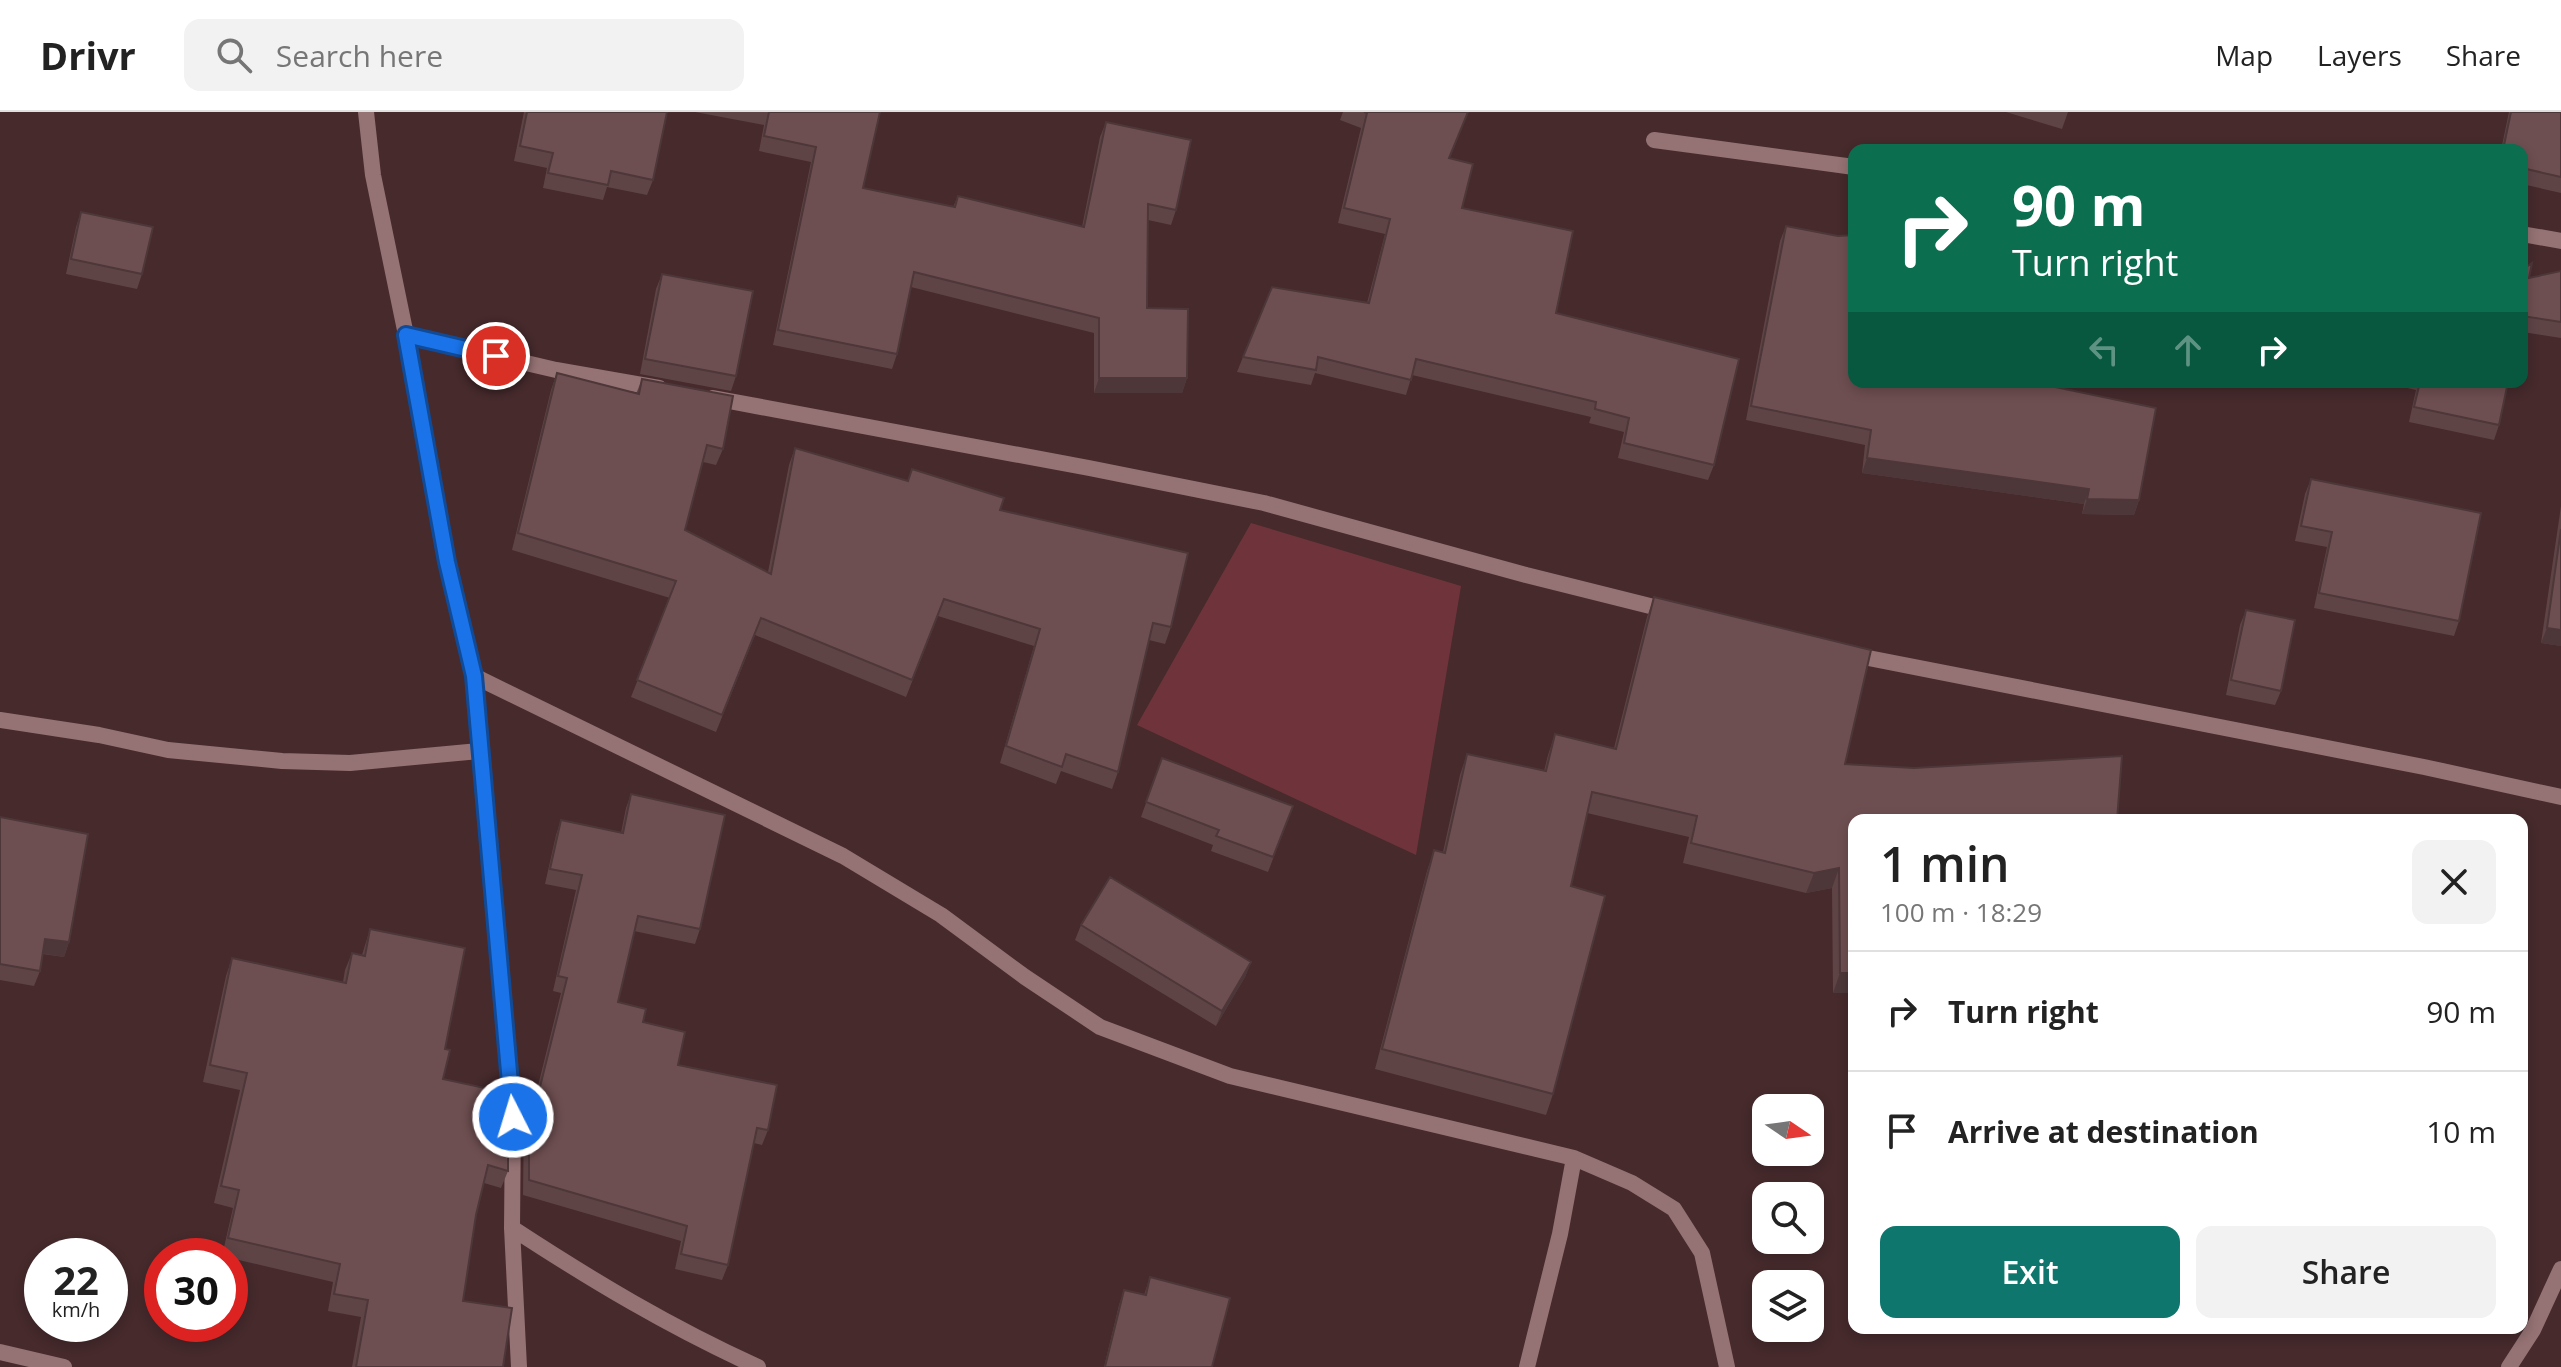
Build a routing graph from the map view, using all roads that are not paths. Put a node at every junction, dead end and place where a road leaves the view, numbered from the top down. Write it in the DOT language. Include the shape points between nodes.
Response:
graph roads {
  1 [pos="366,112"];
  2 [pos="1654,140"];
  3 [pos="1848,166"];
  4 [pos="2528,235"];
  5 [pos="2561,241"];
  6 [pos="406,335"];
  7 [pos="1691,616"];
  8 [pos="1827,649"];
  9 [pos="474,676"];
  10 [pos="0,720"];
  11 [pos="479,751"];
  12 [pos="2561,797"];
  13 [pos="1574,1158"];
  14 [pos="512,1228"];
  15 [pos="2561,1269"];
  16 [pos="0,1352"];
  17 [pos="64,1367"];
  18 [pos="519,1367"];
  19 [pos="758,1367"];
  20 [pos="1527,1367"];
  21 [pos="1727,1367"];
  22 [pos="2509,1367"];
  1 -- 6 [label="street" via="373,175"];
  2 -- 3 [label="street"];
  4 -- 5 [label="street"];
  6 -- 7 [label="street" via="556,370 1264,503"];
  6 -- 9 [label="street" via="447,562"];
  8 -- 12 [label="street"];
  9 -- 11 [label="street"];
  9 -- 13 [label="street" via="843,856 941,915 1100,1027 1230,1076"];
  10 -- 11 [label="street" via="168,750 282,761 350,763"];
  11 -- 14 [label="street" via="513,1117"];
  13 -- 20 [label="street"];
  13 -- 21 [label="street" via="1632,1183 1674,1209 1702,1253"];
  14 -- 18 [label="street"];
  14 -- 19 [label="street" via="672,1326"];
  15 -- 22 [label="street"];
  16 -- 17 [label="street"];
}
